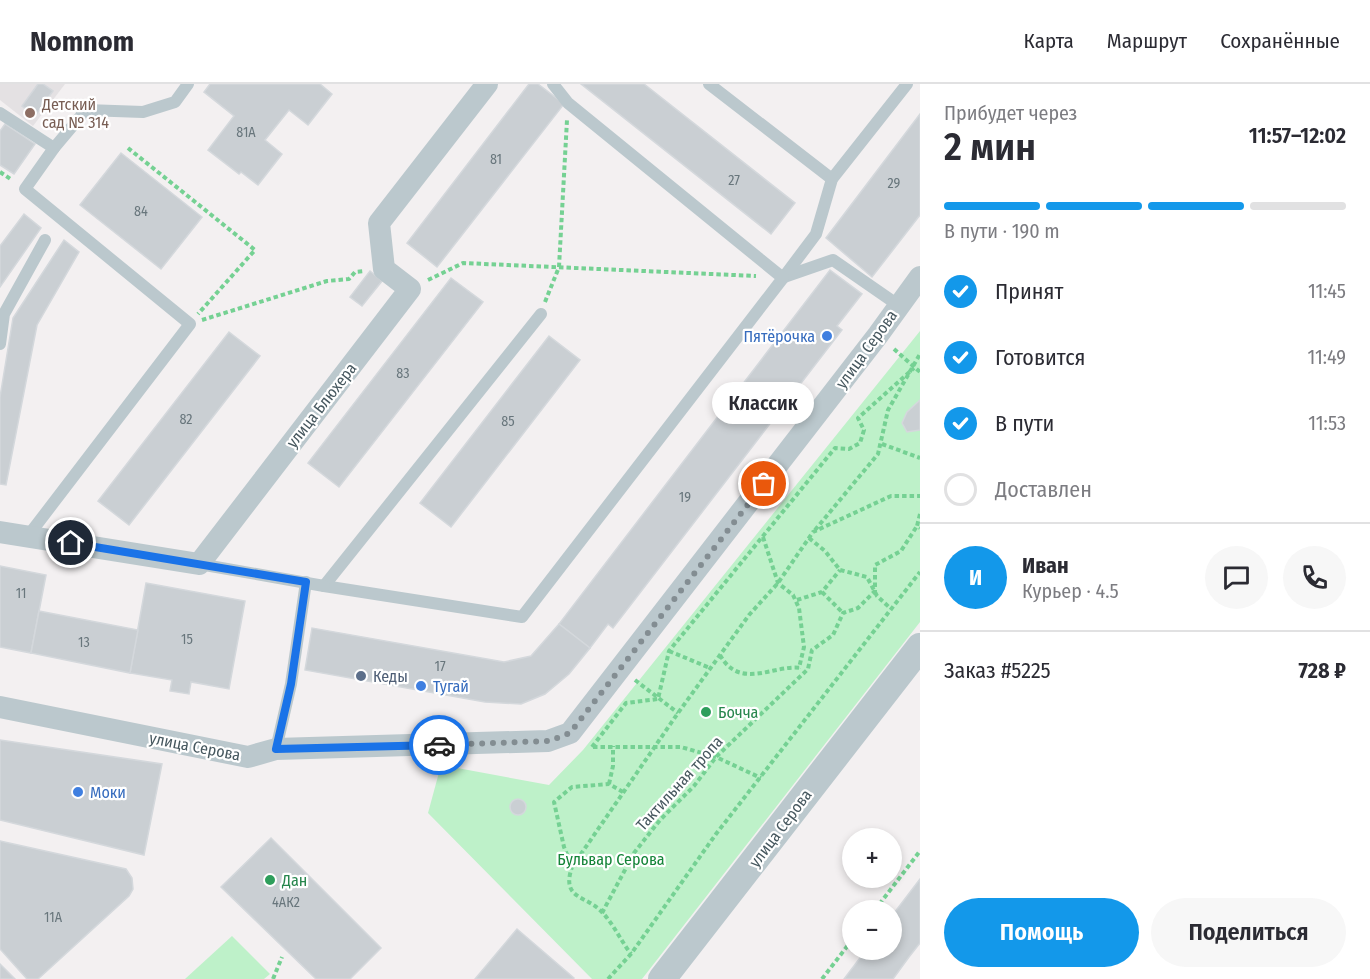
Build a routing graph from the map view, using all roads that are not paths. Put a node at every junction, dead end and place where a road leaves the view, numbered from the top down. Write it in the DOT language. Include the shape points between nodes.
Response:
graph roads {
  1 [pos="188,84"];
  2 [pos="488,84"];
  3 [pos="553,84"];
  4 [pos="709,84"];
  5 [pos="907,84"];
  6 [pos="0,113"];
  7 [pos="54,148"];
  8 [pos="832,179"];
  9 [pos="45,240"];
  10 [pos="920,276"];
  11 [pos="783,278"];
  12 [pos="898,305"];
  13 [pos="541,314"];
  14 [pos="0,344"];
  15 [pos="0,531"];
  16 [pos="28,536"];
  17 [pos="199,564"];
  18 [pos="306,582"];
  19 [pos="324,586"];
  20 [pos="920,647"];
  21 [pos="0,707"];
  22 [pos="276,749"];
  23 [pos="662,979"];
  1 -- 7 [label="lane" via="175,102 143,112 86,110"];
  2 -- 17 [label="street, улица Блюхера" via="379,224 384,269 410,289"];
  3 -- 11 [label="lane" via="568,103"];
  4 -- 8 [label="lane"];
  5 -- 8 [label="lane"];
  6 -- 7 [label="lane"];
  7 -- 16 [label="lane" via="25,189 190,324"];
  8 -- 11 [label="lane" via="816,234"];
  9 -- 14 [label="lane" via="4,314"];
  10 -- 12 [label="street, улица Серова"];
  11 -- 12 [label="lane" via="833,260"];
  11 -- 19 [label="lane" via="522,617"];
  12 -- 22 [label="street, улица Серова" via="570,733"];
  13 -- 19 [label="lane"];
  15 -- 16 [label="street"];
  16 -- 17 [label="street"];
  17 -- 18 [label="lane"];
  18 -- 19 [label="lane"];
  18 -- 22 [label="lane" via="291,684"];
  20 -- 23 [label="street, улица Серова"];
  21 -- 22 [label="street, улица Серова" via="248,757"];
}
